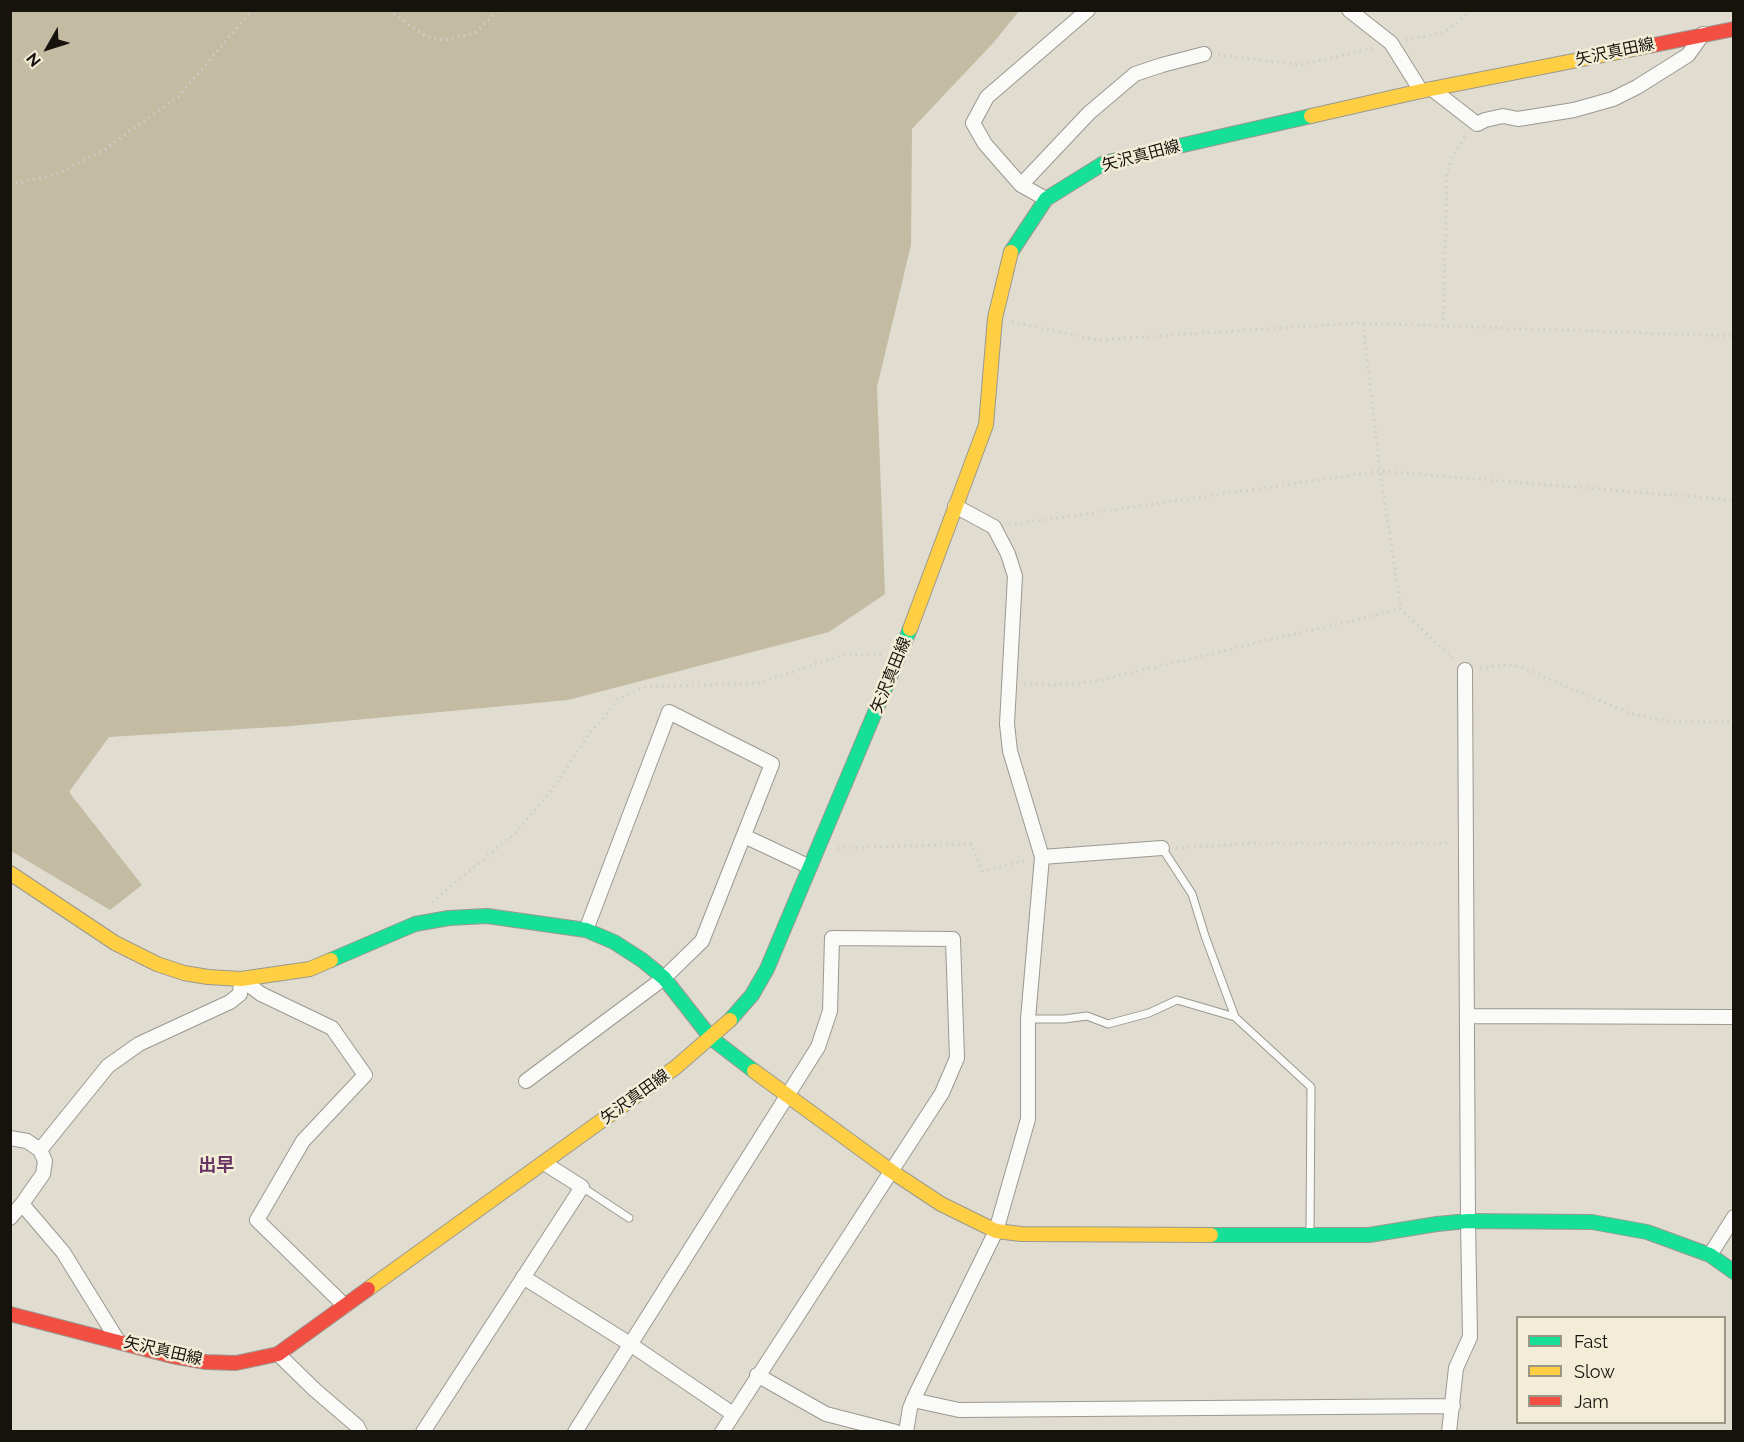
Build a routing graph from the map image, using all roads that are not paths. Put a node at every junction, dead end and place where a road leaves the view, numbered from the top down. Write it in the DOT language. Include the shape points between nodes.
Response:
graph roads {
  1 [pos="1088,10"];
  2 [pos="1349,10"];
  3 [pos="1734,29"];
  4 [pos="1703,34"];
  5 [pos="1204,54"];
  6 [pos="1426,90"];
  7 [pos="1021,185"];
  8 [pos="1046,199"];
  9 [pos="955,506"];
  10 [pos="1466,669"];
  11 [pos="744,836"];
  12 [pos="1162,848"];
  13 [pos="1042,857"];
  14 [pos="810,867"];
  15 [pos="10,873"];
  16 [pos="586,930"];
  17 [pos="664,978"];
  18 [pos="241,979"];
  19 [pos="1468,1016"];
  20 [pos="1235,1017"];
  21 [pos="1734,1017"];
  22 [pos="1028,1019"];
  23 [pos="711,1038"];
  24 [pos="526,1081"];
  25 [pos="788,1096"];
  26 [pos="10,1138"];
  27 [pos="40,1150"];
  28 [pos="544,1162"];
  29 [pos="891,1171"];
  30 [pos="582,1187"];
  31 [pos="22,1204"];
  32 [pos="1734,1217"];
  33 [pos="10,1218"];
  34 [pos="629,1218"];
  35 [pos="1468,1221"];
  36 [pos="996,1232"];
  37 [pos="1310,1234"];
  38 [pos="1710,1255"];
  39 [pos="1734,1272"];
  40 [pos="523,1278"];
  41 [pos="345,1306"];
  42 [pos="10,1314"];
  43 [pos="118,1341"];
  44 [pos="630,1344"];
  45 [pos="278,1354"];
  46 [pos="758,1375"];
  47 [pos="914,1400"];
  48 [pos="1453,1406"];
  49 [pos="733,1414"];
  50 [pos="360,1431"];
  51 [pos="423,1431"];
  52 [pos="575,1431"];
  53 [pos="722,1431"];
  54 [pos="896,1431"];
  55 [pos="906,1431"];
  56 [pos="1449,1431"];
  1 -- 7 [label="street" via="987,97 974,123 985,144"];
  2 -- 6 [label="street" via="1391,43"];
  3 -- 4 [label="main road, 矢沢真田線"];
  4 -- 6 [label="main road, 矢沢真田線"];
  4 -- 6 [label="street" via="1688,55 1637,87 1613,99 1574,110 1518,119 1503,116 1477,124"];
  5 -- 7 [label="street" via="1135,74 1089,113"];
  6 -- 8 [label="main road, 矢沢真田線" via="1104,163"];
  7 -- 8 [label="street"];
  8 -- 9 [label="main road, 矢沢真田線" via="1012,249 995,318 986,425"];
  9 -- 13 [label="street" via="994,527 1015,576 1007,724 1010,751"];
  9 -- 14 [label="main road, 矢沢真田線" via="901,654"];
  10 -- 19 [label="street"];
  11 -- 14 [label="street"];
  11 -- 16 [label="street" via="772,764 669,712"];
  11 -- 17 [label="street" via="702,940"];
  12 -- 13 [label="street"];
  12 -- 20 [label="lane" via="1192,894"];
  13 -- 22 [label="street"];
  14 -- 23 [label="main road, 矢沢真田線" via="767,969 735,1016"];
  15 -- 18 [label="main road" via="115,943 157,964 184,973"];
  16 -- 17 [label="main road" via="614,942"];
  16 -- 18 [label="main road" via="487,916 449,918 415,924 310,969"];
  17 -- 23 [label="main road"];
  17 -- 24 [label="street"];
  18 -- 27 [label="street" via="240,994 230,1002 139,1044 108,1066"];
  18 -- 41 [label="street" via="261,994 332,1028 365,1075 303,1141 257,1220"];
  19 -- 21 [label="street"];
  19 -- 35 [label="street"];
  20 -- 22 [label="lane" via="1177,1000 1149,1013 1108,1024 1087,1016"];
  20 -- 37 [label="lane" via="1311,1087"];
  22 -- 36 [label="street" via="1028,1119"];
  23 -- 25 [label="main road"];
  23 -- 28 [label="main road, 矢沢真田線"];
  25 -- 29 [label="main road"];
  25 -- 29 [label="street" via="818,1047 830,1011 832,938 953,939 957,1058 942,1093"];
  25 -- 44 [label="street"];
  26 -- 27 [label="street" via="27,1141"];
  27 -- 31 [label="street" via="45,1161 43,1174"];
  28 -- 30 [label="street"];
  28 -- 41 [label="main road, 矢沢真田線"];
  29 -- 36 [label="main road" via="941,1204"];
  29 -- 46 [label="street"];
  30 -- 34 [label="lane"];
  30 -- 40 [label="street"];
  31 -- 33 [label="street"];
  31 -- 43 [label="street" via="63,1252"];
  32 -- 38 [label="street"];
  35 -- 37 [label="main road" via="1369,1235"];
  35 -- 38 [label="main road" via="1592,1222 1647,1232"];
  35 -- 48 [label="street" via="1470,1337 1456,1368"];
  36 -- 37 [label="main road"];
  36 -- 47 [label="street"];
  38 -- 39 [label="main road"];
  40 -- 44 [label="street"];
  40 -- 51 [label="street"];
  41 -- 45 [label="main road, 矢沢真田線"];
  42 -- 43 [label="main road, 矢沢真田線"];
  43 -- 45 [label="main road, 矢沢真田線" via="206,1362 236,1363"];
  44 -- 49 [label="street"];
  44 -- 52 [label="street"];
  45 -- 50 [label="street"];
  46 -- 49 [label="street"];
  46 -- 54 [label="street" via="826,1414"];
  47 -- 48 [label="street" via="959,1410"];
  47 -- 55 [label="street"];
  48 -- 56 [label="street"];
  49 -- 53 [label="street"];
}
